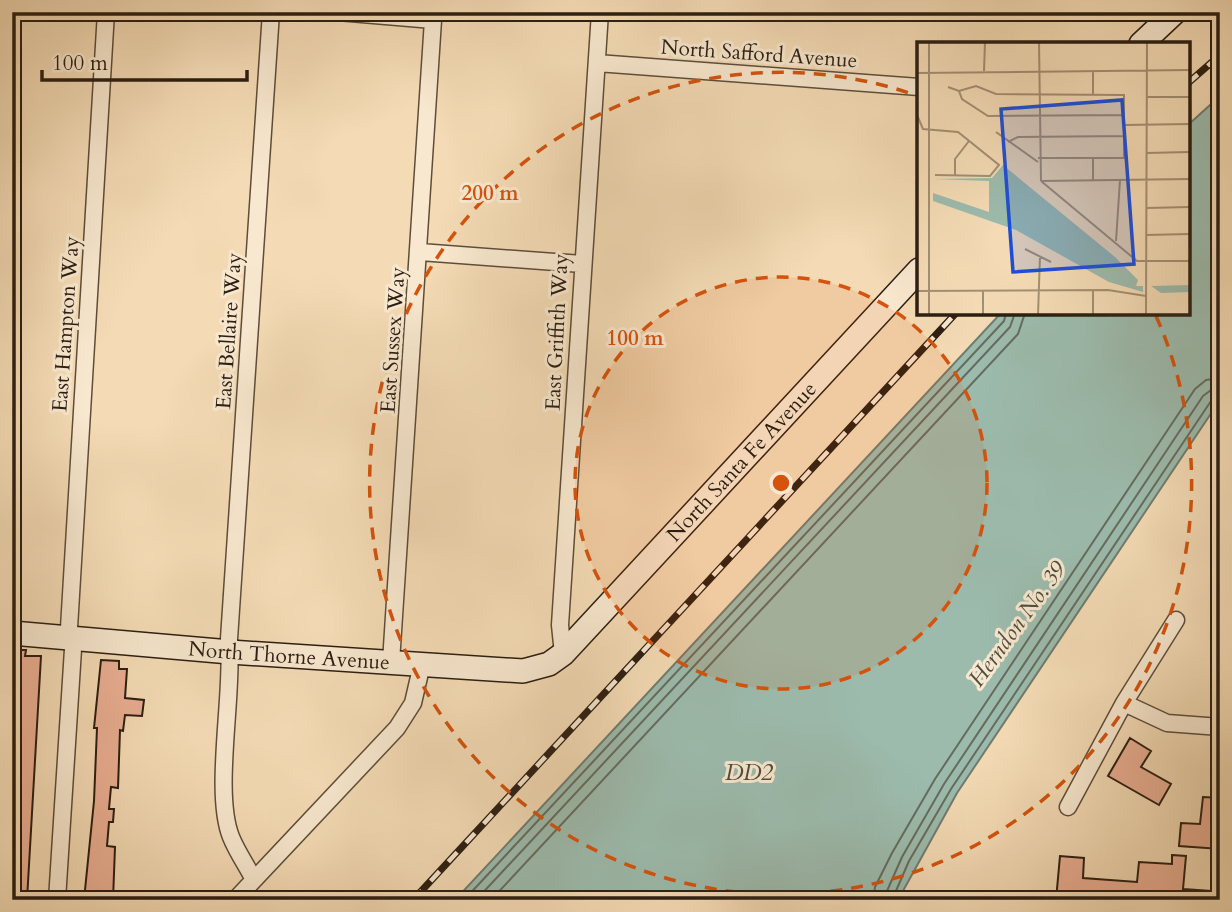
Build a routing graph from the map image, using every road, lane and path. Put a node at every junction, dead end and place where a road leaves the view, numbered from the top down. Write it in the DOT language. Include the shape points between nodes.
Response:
graph roads {
  1 [pos="106,12"];
  2 [pos="271,12"];
  3 [pos="338,12"];
  4 [pos="600,12"];
  5 [pos="1175,12"];
  6 [pos="1143,42"];
  7 [pos="597,63"];
  8 [pos="917,87"];
  9 [pos="420,252"];
  10 [pos="582,264"];
  11 [pos="917,272"];
  12 [pos="1176,620"];
  13 [pos="12,633"];
  14 [pos="70,638"];
  15 [pos="230,652"];
  16 [pos="563,654"];
  17 [pos="391,662"];
  18 [pos="422,664"];
  19 [pos="1124,704"];
  20 [pos="1220,727"];
  21 [pos="1068,807"];
  22 [pos="254,880"];
  23 [pos="57,900"];
  24 [pos="235,900"];
  1 -- 14 [label="street, East Hampton Way"];
  2 -- 15 [label="street, East Bellaire Way"];
  3 -- 9 [label="street, East Sussex Way" via="433,20"];
  4 -- 7 [label="street, East Griffith Way"];
  5 -- 6 [label="street"];
  7 -- 8 [label="street, North Safford Avenue"];
  7 -- 10 [label="street, East Griffith Way"];
  9 -- 10 [label="street"];
  9 -- 17 [label="street, East Sussex Way"];
  10 -- 16 [label="street, East Griffith Way" via="560,625"];
  11 -- 16 [label="street, North Santa Fe Avenue"];
  12 -- 19 [label="street"];
  13 -- 14 [label="street, North Thorne Avenue"];
  14 -- 15 [label="street, North Thorne Avenue"];
  14 -- 23 [label="street, East Hampton Way" via="73,649"];
  15 -- 17 [label="street, North Thorne Avenue"];
  15 -- 22 [label="street, East Bellaire Way" via="224,803 230,836"];
  16 -- 18 [label="street, North Thorne Avenue" via="550,664 523,671"];
  17 -- 18 [label="street, North Thorne Avenue"];
  18 -- 22 [label="street" via="418,691 402,722"];
  19 -- 20 [label="street" via="1167,723"];
  19 -- 21 [label="street"];
  22 -- 24 [label="street"];
}
